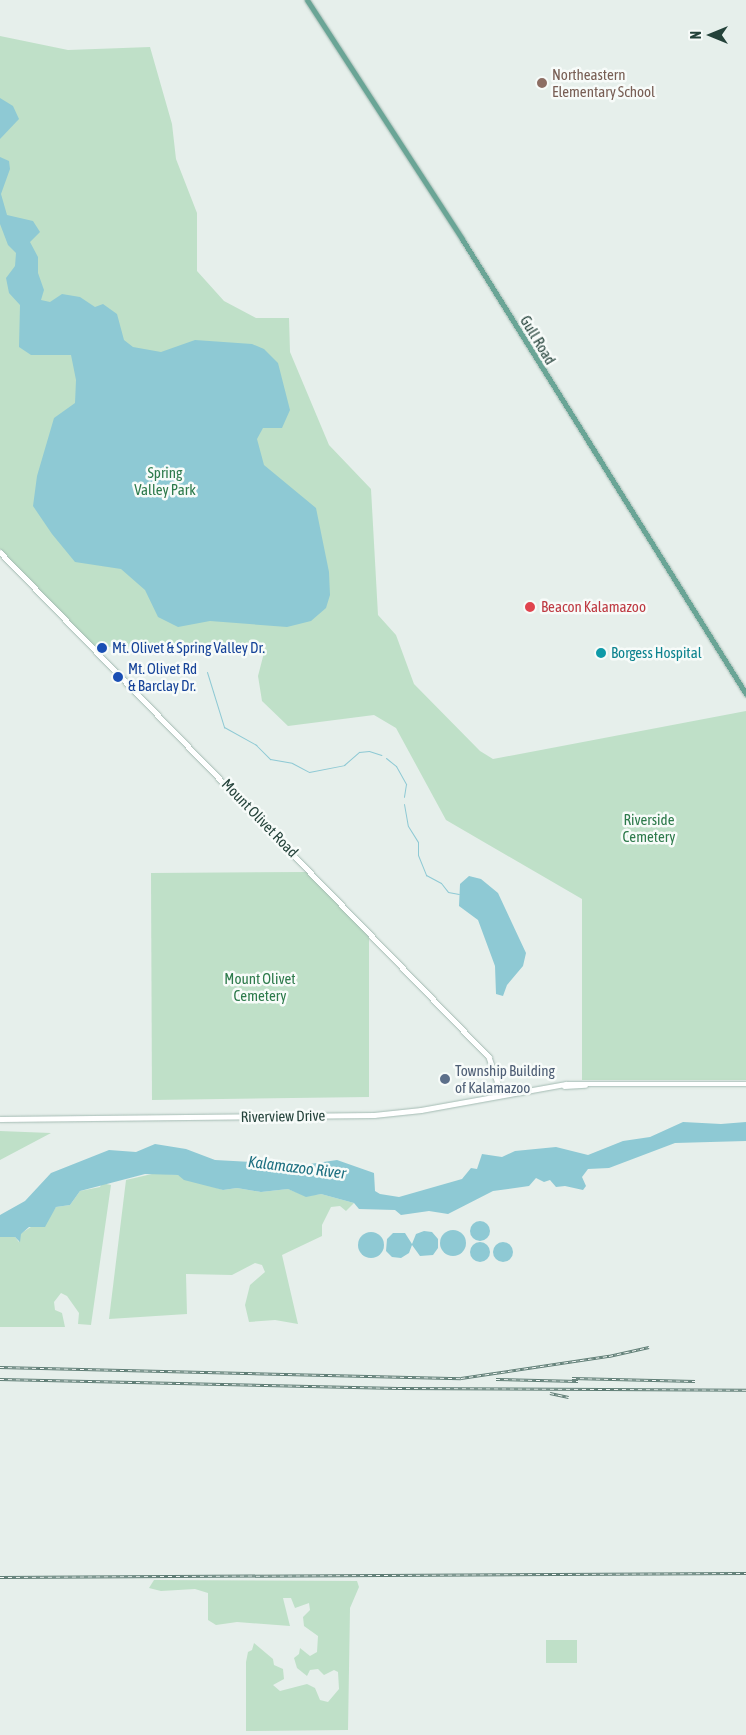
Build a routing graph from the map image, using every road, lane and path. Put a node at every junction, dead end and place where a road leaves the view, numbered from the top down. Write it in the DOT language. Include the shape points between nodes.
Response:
graph roads {
  1 [pos="307,0"];
  2 [pos="0,552"];
  3 [pos="746,694"];
  4 [pos="746,1084"];
  5 [pos="502,1095"];
  6 [pos="0,1119"];
  1 -- 3 [label="main road, Gull Road"];
  2 -- 5 [label="street, Mount Olivet Road" via="489,1057"];
  4 -- 5 [label="street, Riverview Drive" via="564,1086"];
  5 -- 6 [label="street, Riverview Drive" via="374,1115"];
}
